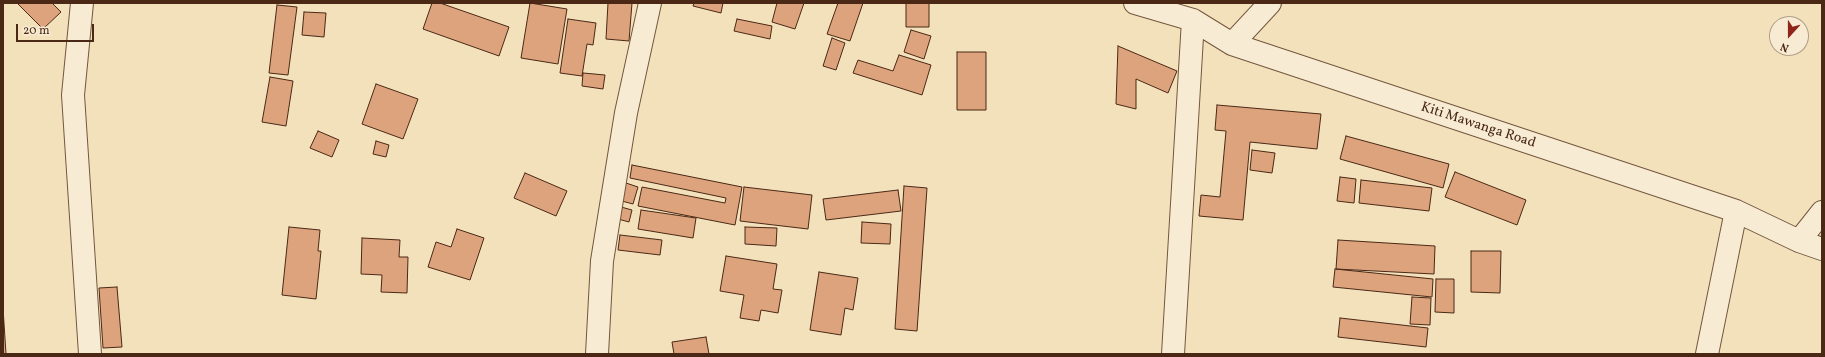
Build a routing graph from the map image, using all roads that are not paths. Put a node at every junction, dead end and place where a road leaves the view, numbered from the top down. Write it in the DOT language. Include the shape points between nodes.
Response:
graph roads {
  1 [pos="82,3"];
  2 [pos="650,3"];
  3 [pos="1135,3"];
  4 [pos="1270,3"];
  5 [pos="1193,20"];
  6 [pos="1232,44"];
  7 [pos="1736,211"];
  8 [pos="1822,212"];
  9 [pos="1799,241"];
  10 [pos="1822,249"];
  11 [pos="90,354"];
  12 [pos="597,354"];
  13 [pos="1173,354"];
  14 [pos="1707,354"];
  1 -- 11 [label="street" via="73,95"];
  2 -- 12 [label="street" via="626,113 602,261"];
  3 -- 5 [label="street, Kiti Mawanga Road"];
  4 -- 6 [label="street"];
  5 -- 6 [label="street, Kiti Mawanga Road"];
  5 -- 13 [label="street"];
  6 -- 7 [label="street, Kiti Mawanga Road"];
  7 -- 9 [label="street, Kiti Mawanga Road"];
  7 -- 14 [label="street"];
  8 -- 9 [label="street"];
  9 -- 10 [label="street, Kiti Mawanga Road"];
}
